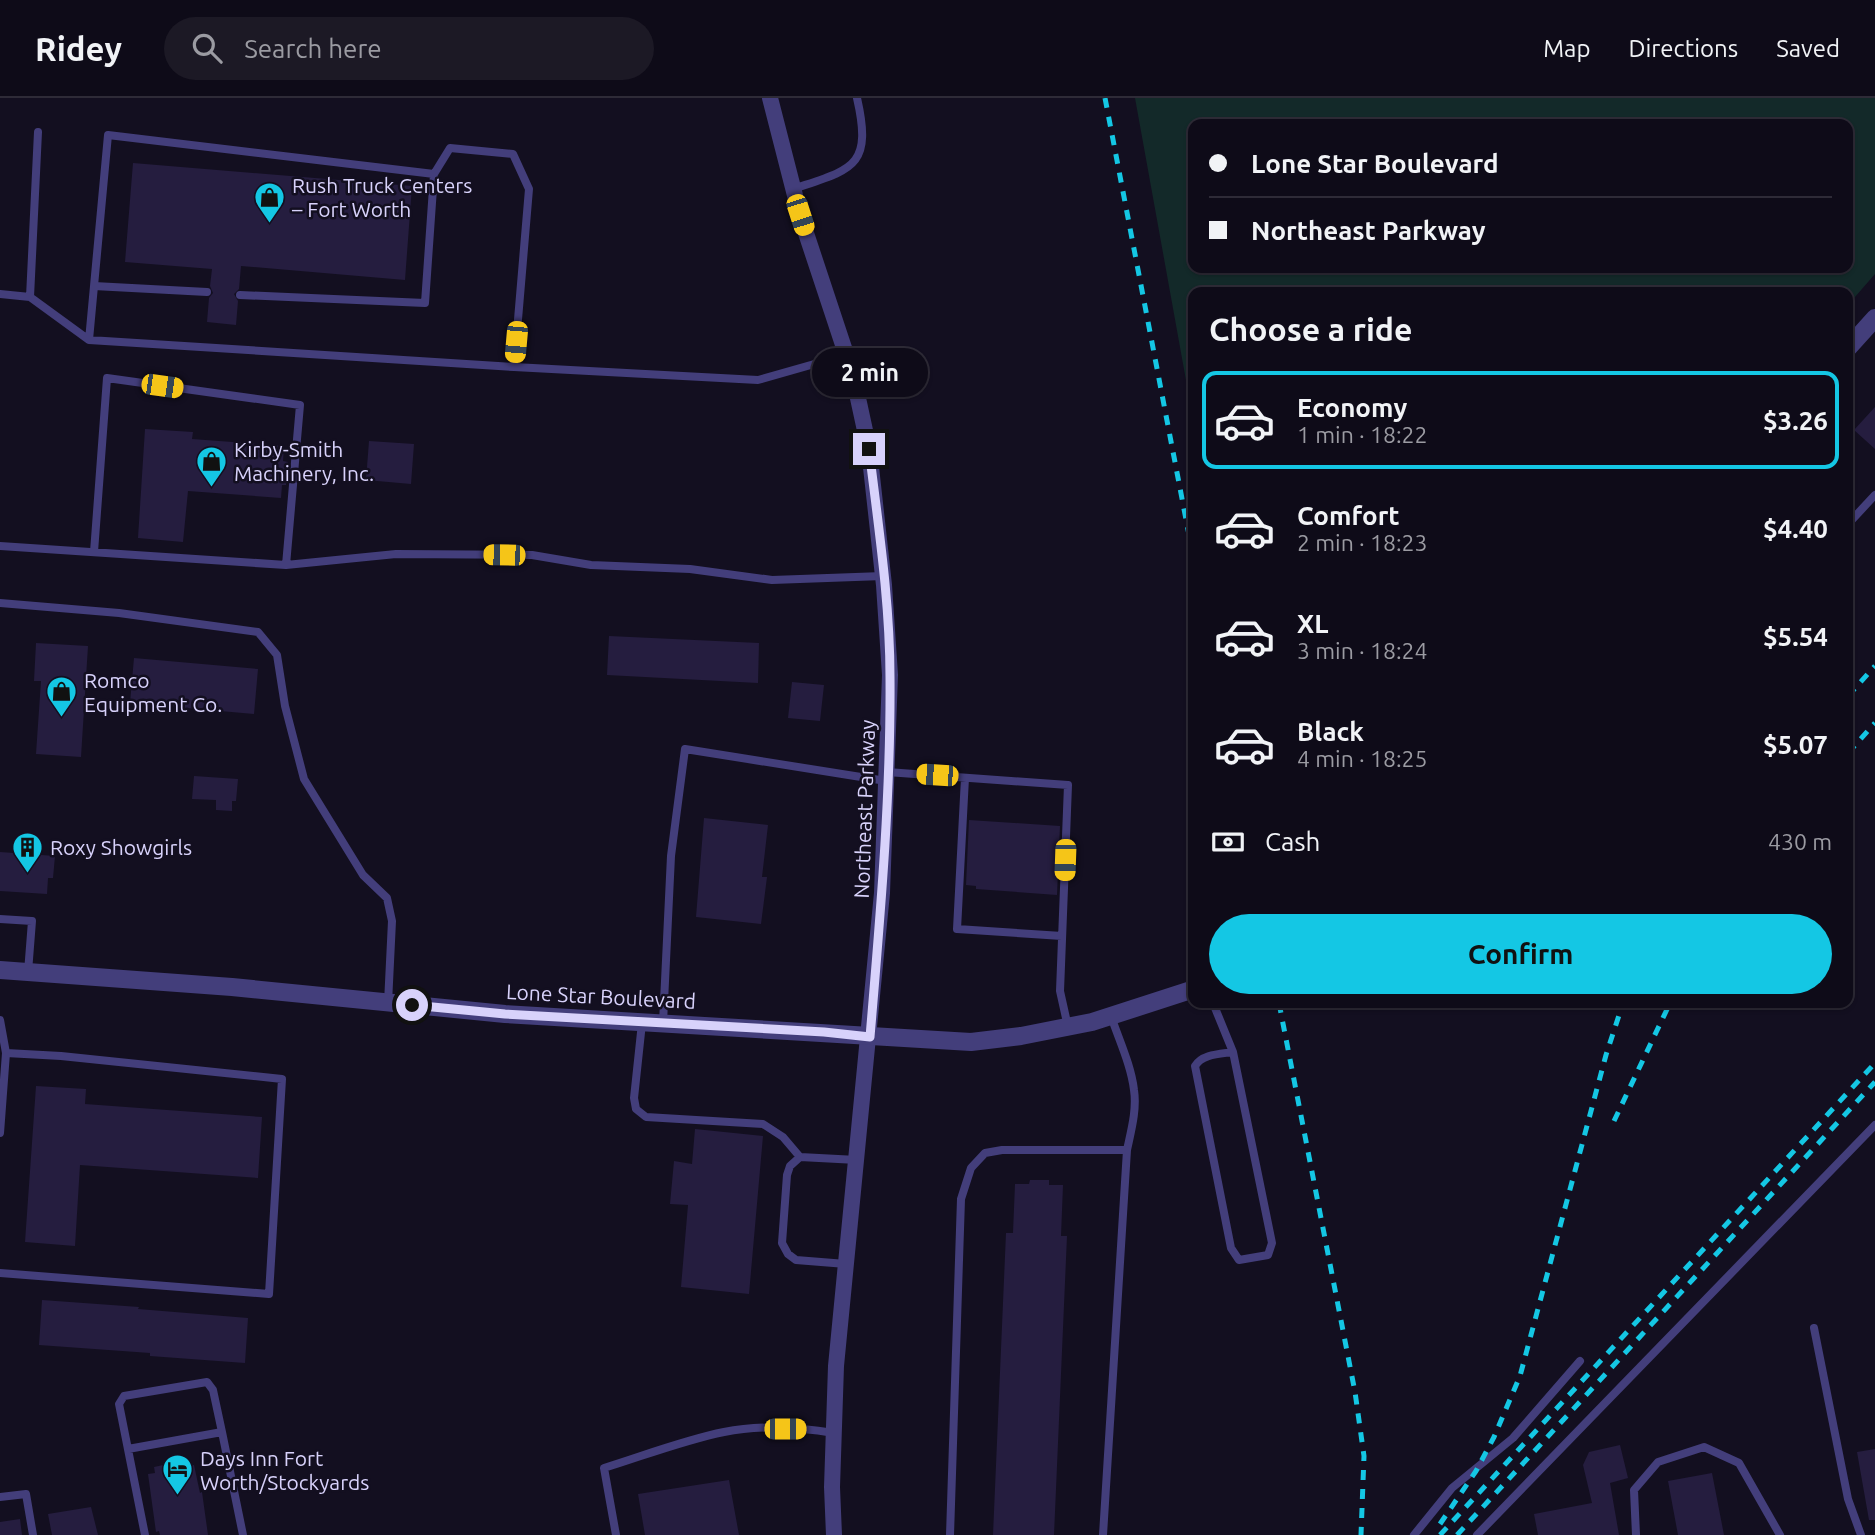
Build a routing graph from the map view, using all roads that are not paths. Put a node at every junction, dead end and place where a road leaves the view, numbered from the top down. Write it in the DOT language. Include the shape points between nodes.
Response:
graph roads {
  1 [pos="770,98"];
  2 [pos="857,98"];
  3 [pos="38,132"];
  4 [pos="434,174"];
  5 [pos="793,189"];
  6 [pos="94,286"];
  7 [pos="207,292"];
  8 [pos="0,294"];
  9 [pos="240,295"];
  10 [pos="30,298"];
  11 [pos="1875,318"];
  12 [pos="89,340"];
  13 [pos="1853,342"];
  14 [pos="846,355"];
  15 [pos="514,367"];
  16 [pos="1875,495"];
  17 [pos="1853,519"];
  18 [pos="0,546"];
  19 [pos="94,552"];
  20 [pos="286,565"];
  21 [pos="883,576"];
  22 [pos="0,603"];
  23 [pos="887,776"];
  24 [pos="965,778"];
  25 [pos="0,919"];
  26 [pos="1062,936"];
  27 [pos="0,970"];
  28 [pos="28,972"];
  29 [pos="1188,991"];
  30 [pos="388,1003"];
  31 [pos="1215,1008"];
  32 [pos="1111,1016"];
  33 [pos="0,1020"];
  34 [pos="642,1021"];
  35 [pos="663,1023"];
  36 [pos="1068,1027"];
  37 [pos="870,1037"];
  38 [pos="1233,1052"];
  39 [pos="6,1053"];
  40 [pos="1875,1125"];
  41 [pos="0,1133"];
  42 [pos="1127,1150"];
  43 [pos="800,1157"];
  44 [pos="857,1160"];
  45 [pos="846,1264"];
  46 [pos="0,1273"];
  47 [pos="1814,1328"];
  48 [pos="1580,1361"];
  49 [pos="222,1433"];
  50 [pos="834,1433"];
  51 [pos="128,1449"];
  52 [pos="0,1497"];
  53 [pos="33,1535"];
  54 [pos="145,1535"];
  55 [pos="243,1535"];
  56 [pos="616,1535"];
  57 [pos="834,1535"];
  58 [pos="950,1535"];
  59 [pos="1103,1535"];
  60 [pos="1414,1535"];
  61 [pos="1477,1535"];
  62 [pos="1636,1535"];
  63 [pos="1780,1535"];
  64 [pos="1861,1535"];
  1 -- 5 [label="street, Northeast Parkway"];
  2 -- 5 [label="lane" via="863,135 859,157 843,172"];
  3 -- 10 [label="lane"];
  4 -- 6 [label="lane" via="108,135"];
  4 -- 9 [label="lane" via="425,303"];
  4 -- 15 [label="lane" via="450,148 513,154 529,189"];
  5 -- 14 [label="street, Northeast Parkway"];
  6 -- 7 [label="lane"];
  6 -- 12 [label="lane"];
  8 -- 10 [label="lane"];
  10 -- 12 [label="lane"];
  11 -- 13 [label="street"];
  12 -- 15 [label="lane"];
  14 -- 15 [label="lane" via="758,380"];
  14 -- 21 [label="street, Northeast Parkway" via="869,449"];
  16 -- 17 [label="lane"];
  18 -- 19 [label="lane"];
  19 -- 20 [label="lane"];
  19 -- 20 [label="lane" via="107,378 300,405"];
  20 -- 21 [label="lane" via="396,554 532,555 591,565 690,569 772,580"];
  21 -- 23 [label="street, Northeast Parkway" via="890,675"];
  22 -- 30 [label="lane" via="258,632 277,655 304,779 363,875 387,898 392,921"];
  23 -- 24 [label="lane"];
  23 -- 35 [label="lane" via="685,748 671,856"];
  23 -- 37 [label="street, Northeast Parkway"];
  24 -- 26 [label="lane" via="1068,785"];
  24 -- 26 [label="lane" via="957,929"];
  25 -- 28 [label="lane" via="32,921"];
  26 -- 36 [label="lane" via="1060,991"];
  27 -- 28 [label="street, Lone Star Boulevard"];
  28 -- 30 [label="street, Lone Star Boulevard"];
  29 -- 32 [label="street, Lone Star Boulevard"];
  30 -- 34 [label="street, Lone Star Boulevard"];
  31 -- 38 [label="lane"];
  32 -- 36 [label="street, Lone Star Boulevard"];
  32 -- 42 [label="lane" via="1135,1090"];
  33 -- 39 [label="lane"];
  34 -- 35 [label="street, Lone Star Boulevard"];
  34 -- 43 [label="lane" via="636,1110 646,1117 763,1125 783,1137"];
  35 -- 37 [label="street, Lone Star Boulevard"];
  36 -- 37 [label="street, Lone Star Boulevard" via="971,1042"];
  37 -- 44 [label="street, Northeast Parkway"];
  38 -- 38 [label="lane" via="1206,1057 1195,1066 1231,1248 1239,1260 1268,1255 1272,1243"];
  39 -- 41 [label="lane"];
  39 -- 46 [label="lane" via="282,1079 269,1294"];
  40 -- 61 [label="lane"];
  42 -- 58 [label="lane" via="1002,1150 985,1153 971,1168 961,1199"];
  42 -- 59 [label="lane"];
  43 -- 44 [label="lane"];
  43 -- 45 [label="lane" via="787,1175 782,1243 796,1259"];
  44 -- 45 [label="street, Northeast Parkway"];
  45 -- 50 [label="street, Northeast Parkway"];
  47 -- 64 [label="lane" via="1848,1499"];
  48 -- 60 [label="lane" via="1513,1438 1452,1488"];
  49 -- 51 [label="lane"];
  49 -- 51 [label="lane" via="207,1382 124,1396 119,1404"];
  49 -- 55 [label="lane"];
  50 -- 56 [label="lane" via="808,1429 725,1432 604,1468"];
  50 -- 57 [label="street, Northeast Parkway"];
  51 -- 54 [label="lane"];
  52 -- 53 [label="lane" via="26,1494"];
  62 -- 63 [label="lane" via="1634,1490 1658,1462 1704,1447 1739,1463"];
}
